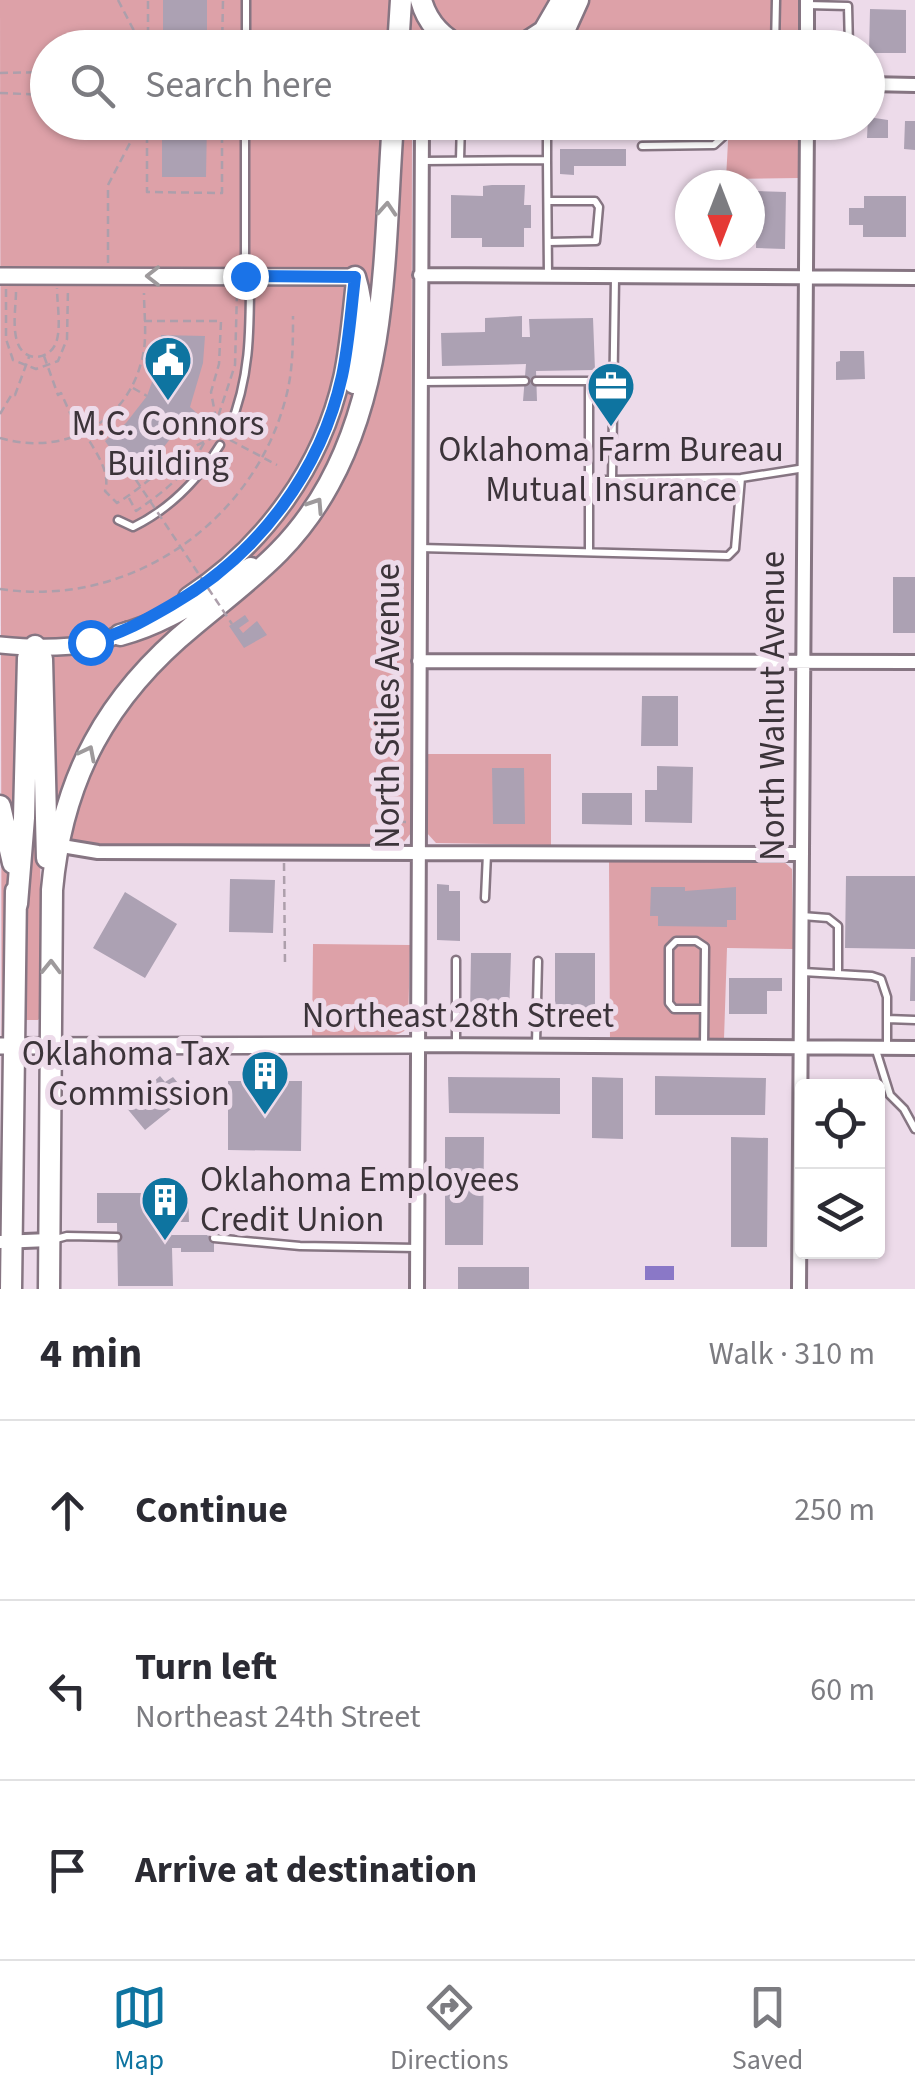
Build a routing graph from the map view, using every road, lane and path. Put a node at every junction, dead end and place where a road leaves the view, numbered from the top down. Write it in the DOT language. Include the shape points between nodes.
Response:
graph roads {
  1 [pos="118,0"];
  2 [pos="148,0"];
  3 [pos="223,0"];
  4 [pos="246,0"];
  5 [pos="402,0"];
  6 [pos="421,0"];
  7 [pos="562,0"];
  8 [pos="578,0"];
  9 [pos="776,0"];
  10 [pos="807,3"];
  11 [pos="135,30"];
  12 [pos="146,30"];
  13 [pos="222,30"];
  14 [pos="246,30"];
  15 [pos="400,30"];
  16 [pos="438,30"];
  17 [pos="544,30"];
  18 [pos="564,30"];
  19 [pos="776,30"];
  20 [pos="807,30"];
  21 [pos="849,30"];
  22 [pos="30,73"];
  23 [pos="0,74"];
  24 [pos="885,84"];
  25 [pos="915,85"];
  26 [pos="0,93"];
  27 [pos="30,94"];
  28 [pos="132,140"];
  29 [pos="147,140"];
  30 [pos="222,140"];
  31 [pos="246,140"];
  32 [pos="391,140"];
  33 [pos="422,140"];
  34 [pos="460,140"];
  35 [pos="547,140"];
  36 [pos="719,140"];
  37 [pos="806,140"];
  38 [pos="642,146"];
  39 [pos="460,160"];
  40 [pos="547,160"];
  41 [pos="422,161"];
  42 [pos="548,201"];
  43 [pos="548,242"];
  44 [pos="420,275"];
  45 [pos="108,276"];
  46 [pos="244,276"];
  47 [pos="548,276"];
  48 [pos="615,276"];
  49 [pos="355,277"];
  50 [pos="806,277"];
  51 [pos="915,278"];
  52 [pos="3,281"];
  53 [pos="16,286"];
  54 [pos="57,286"];
  55 [pos="68,286"];
  56 [pos="144,286"];
  57 [pos="144,321"];
  58 [pos="29,356"];
  59 [pos="44,356"];
  60 [pos="25,367"];
  61 [pos="48,367"];
  62 [pos="536,381"];
  63 [pos="419,382"];
  64 [pos="525,382"];
  65 [pos="132,387"];
  66 [pos="147,396"];
  67 [pos="0,414"];
  68 [pos="217,420"];
  69 [pos="229,429"];
  70 [pos="82,434"];
  71 [pos="0,438"];
  72 [pos="220,440"];
  73 [pos="205,441"];
  74 [pos="347,448"];
  75 [pos="148,463"];
  76 [pos="277,466"];
  77 [pos="805,468"];
  78 [pos="740,478"];
  79 [pos="588,480"];
  80 [pos="612,480"];
  81 [pos="128,496"];
  82 [pos="118,520"];
  83 [pos="418,548"];
  84 [pos="589,552"];
  85 [pos="276,557"];
  86 [pos="232,624"];
  87 [pos="120,635"];
  88 [pos="0,645"];
  89 [pos="35,646"];
  90 [pos="418,661"];
  91 [pos="803,661"];
  92 [pos="915,662"];
  93 [pos="0,806"];
  94 [pos="379,813"];
  95 [pos="386,821"];
  96 [pos="417,822"];
  97 [pos="56,845"];
  98 [pos="284,852"];
  99 [pos="385,852"];
  100 [pos="417,852"];
  101 [pos="487,852"];
  102 [pos="802,854"];
  103 [pos="52,890"];
  104 [pos="485,898"];
  105 [pos="16,904"];
  106 [pos="801,916"];
  107 [pos="456,960"];
  108 [pos="538,961"];
  109 [pos="284,966"];
  110 [pos="800,972"];
  111 [pos="838,974"];
  112 [pos="704,1009"];
  113 [pos="887,1020"];
  114 [pos="915,1020"];
  115 [pos="50,1045"];
  116 [pos="417,1045"];
  117 [pos="456,1045"];
  118 [pos="6,1046"];
  119 [pos="536,1046"];
  120 [pos="799,1046"];
  121 [pos="704,1047"];
  122 [pos="882,1047"];
  123 [pos="915,1048"];
  124 [pos="915,1129"];
  125 [pos="117,1236"];
  126 [pos="214,1238"];
  127 [pos="50,1240"];
  128 [pos="6,1242"];
  129 [pos="418,1248"];
  130 [pos="11,1289"];
  131 [pos="49,1289"];
  132 [pos="417,1289"];
  133 [pos="798,1289"];
  1 -- 11 [label="path"];
  2 -- 12 [label="path"];
  3 -- 13 [label="path"];
  4 -- 14 [label="lane"];
  5 -- 15 [label="main road"];
  6 -- 16 [label="main road"];
  7 -- 17 [label="main road"];
  8 -- 18 [label="main road"];
  9 -- 19 [label="lane"];
  10 -- 20 [label="street"];
  10 -- 21 [label="lane" via="848,6"];
  22 -- 23 [label="path"];
  24 -- 25 [label="street"];
  26 -- 27 [label="path"];
  28 -- 45 [label="path" via="108,186"];
  29 -- 30 [label="path" via="147,192 222,193"];
  31 -- 46 [label="lane"];
  74 -- 32 [label="main road, one-way" via="373,359"];
  33 -- 41 [label="street, North Stiles Avenue"];
  34 -- 39 [label="lane"];
  35 -- 40 [label="lane"];
  36 -- 38 [label="lane"];
  37 -- 50 [label="street, North Walnut Avenue"];
  39 -- 40 [label="lane"];
  39 -- 41 [label="lane"];
  40 -- 42 [label="lane"];
  41 -- 44 [label="street, North Stiles Avenue"];
  42 -- 43 [label="lane"];
  42 -- 43 [label="lane" via="596,201 599,207 596,241"];
  43 -- 47 [label="lane"];
  44 -- 47 [label="street"];
  44 -- 63 [label="street, North Stiles Avenue"];
  46 -- 45 [label="street, one-way"];
  45 -- 52 [label="street"];
  46 -- 49 [label="street"];
  46 -- 68 [label="path" via="234,365"];
  46 -- 69 [label="lane" via="249,356"];
  47 -- 48 [label="street"];
  48 -- 50 [label="street"];
  48 -- 80 [label="lane"];
  49 -- 74 [label="main road" via="363,328"];
  49 -- 87 [label="street" via="341,379 304,474 258,536 216,576"];
  50 -- 51 [label="street"];
  50 -- 77 [label="street, North Walnut Avenue"];
  52 -- 60 [label="path" via="7,346"];
  53 -- 58 [label="path" via="16,339"];
  54 -- 59 [label="path" via="57,339"];
  55 -- 61 [label="path" via="66,345"];
  56 -- 57 [label="path"];
  57 -- 65 [label="path" via="142,362"];
  57 -- 68 [label="path" via="221,321 212,392"];
  58 -- 59 [label="path"];
  58 -- 60 [label="path"];
  59 -- 61 [label="path"];
  60 -- 61 [label="path"];
  60 -- 67 [label="path"];
  61 -- 70 [label="path"];
  62 -- 79 [label="lane" via="589,380"];
  63 -- 64 [label="lane"];
  63 -- 83 [label="street, North Stiles Avenue"];
  65 -- 66 [label="path"];
  65 -- 70 [label="path" via="110,416"];
  68 -- 72 [label="path"];
  68 -- 73 [label="path" via="198,423"];
  70 -- 71 [label="path" via="36,444"];
  70 -- 81 [label="path" via="106,470 105,491 117,503"];
  72 -- 73 [label="path"];
  72 -- 76 [label="path"];
  72 -- 82 [label="lane" via="198,477 164,508 133,527"];
  73 -- 81 [label="path"];
  73 -- 81 [label="path" via="155,498 136,511"];
  85 -- 74 [label="main road, one-way" via="328,487"];
  75 -- 86 [label="path, bridge" via="152,467 136,480"];
  77 -- 78 [label="lane"];
  77 -- 91 [label="street, North Walnut Avenue"];
  78 -- 80 [label="lane"];
  78 -- 84 [label="lane" via="735,549 728,556"];
  79 -- 80 [label="lane"];
  79 -- 84 [label="lane"];
  83 -- 84 [label="lane"];
  83 -- 90 [label="street, North Stiles Avenue"];
  85 -- 87 [label="main road" via="176,615"];
  97 -- 85 [label="main road, one-way" via="72,786 127,691 160,654"];
  87 -- 89 [label="street"];
  88 -- 89 [label="street"];
  89 -- 103 [label="main road" via="42,658"];
  89 -- 105 [label="main road" via="28,658"];
  90 -- 91 [label="street"];
  90 -- 96 [label="street, North Stiles Avenue"];
  91 -- 92 [label="street"];
  91 -- 102 [label="street, North Walnut Avenue"];
  93 -- 105 [label="main road"];
  94 -- 95 [label="path"];
  95 -- 96 [label="path"];
  95 -- 99 [label="path"];
  96 -- 100 [label="street, North Stiles Avenue"];
  97 -- 98 [label="street" via="98,852"];
  97 -- 103 [label="main road"];
  98 -- 99 [label="street"];
  98 -- 109 [label="path"];
  99 -- 100 [label="street"];
  100 -- 101 [label="street"];
  100 -- 116 [label="street, North Stiles Avenue"];
  101 -- 102 [label="street"];
  101 -- 104 [label="lane"];
  102 -- 106 [label="street, North Walnut Avenue"];
  115 -- 103 [label="main road, one-way"];
  105 -- 118 [label="main road"];
  106 -- 110 [label="street, North Walnut Avenue"];
  106 -- 111 [label="lane" via="828,918 838,926"];
  107 -- 117 [label="lane"];
  108 -- 119 [label="lane"];
  110 -- 111 [label="lane"];
  110 -- 120 [label="street, North Walnut Avenue"];
  111 -- 113 [label="lane" via="882,979"];
  112 -- 112 [label="lane" via="705,947 676,941 669,948 669,1003 674,1009"];
  112 -- 121 [label="lane"];
  113 -- 114 [label="lane"];
  113 -- 122 [label="lane"];
  115 -- 116 [label="street, Northeast 28th Street"];
  115 -- 118 [label="street, Northeast 28th Street"];
  115 -- 127 [label="main road"];
  116 -- 117 [label="street, Northeast 28th Street"];
  116 -- 129 [label="street, North Stiles Avenue"];
  117 -- 119 [label="street, Northeast 28th Street"];
  118 -- 128 [label="main road"];
  119 -- 121 [label="street, Northeast 28th Street"];
  120 -- 121 [label="street, Northeast 28th Street"];
  120 -- 122 [label="street, Northeast 28th Street"];
  120 -- 133 [label="street, North Walnut Avenue"];
  122 -- 123 [label="street, Northeast 28th Street"];
  122 -- 124 [label="lane" via="890,1095"];
  125 -- 127 [label="lane"];
  126 -- 129 [label="lane"];
  127 -- 128 [label="street"];
  127 -- 131 [label="main road"];
  128 -- 130 [label="main road"];
  129 -- 132 [label="street, North Stiles Avenue"];
}
